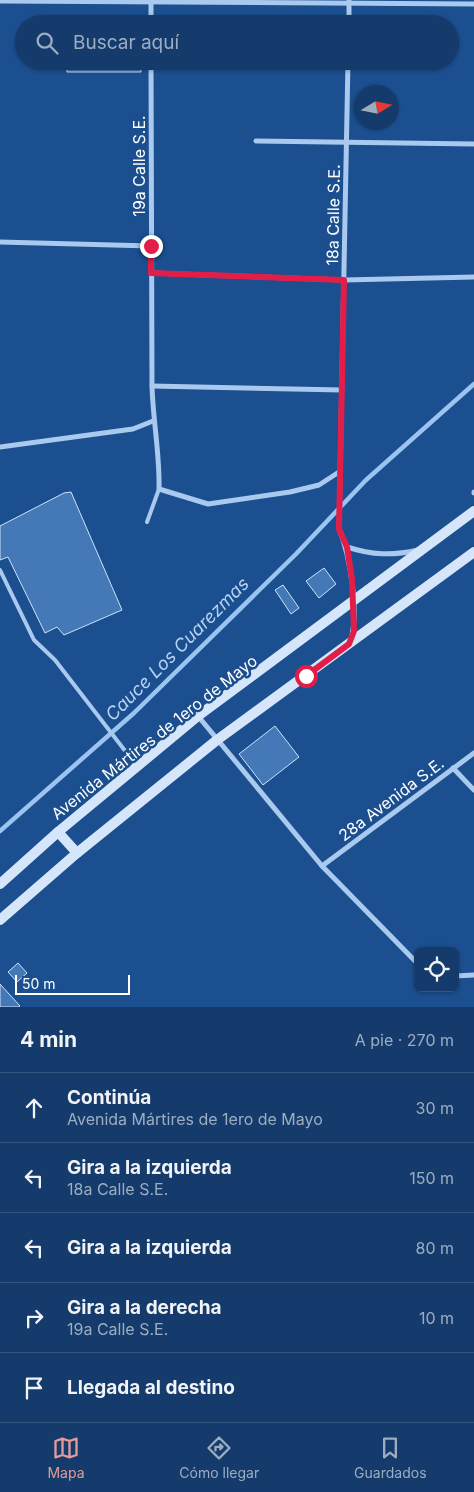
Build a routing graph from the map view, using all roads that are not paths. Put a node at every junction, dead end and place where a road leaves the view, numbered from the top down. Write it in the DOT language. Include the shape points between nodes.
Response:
graph roads {
  1 [pos="0,0"];
  2 [pos="67,0"];
  3 [pos="151,1"];
  4 [pos="226,1"];
  5 [pos="349,2"];
  6 [pos="474,4"];
  7 [pos="151,15"];
  8 [pos="349,15"];
  9 [pos="151,70"];
  10 [pos="348,70"];
  11 [pos="256,141"];
  12 [pos="347,143"];
  13 [pos="474,144"];
  14 [pos="0,242"];
  15 [pos="151,246"];
  16 [pos="151,273"];
  17 [pos="474,277"];
  18 [pos="344,280"];
  19 [pos="152,386"];
  20 [pos="342,390"];
  21 [pos="153,421"];
  22 [pos="0,447"];
  23 [pos="339,472"];
  24 [pos="159,489"];
  25 [pos="474,511"];
  26 [pos="147,522"];
  27 [pos="347,547"];
  28 [pos="423,548"];
  29 [pos="474,552"];
  30 [pos="0,570"];
  31 [pos="352,602"];
  32 [pos="349,644"];
  33 [pos="198,716"];
  34 [pos="217,740"];
  35 [pos="474,753"];
  36 [pos="137,767"];
  37 [pos="454,768"];
  38 [pos="474,790"];
  39 [pos="58,832"];
  40 [pos="77,853"];
  41 [pos="322,866"];
  42 [pos="0,884"];
  43 [pos="0,920"];
  44 [pos="414,960"];
  45 [pos="474,975"];
  46 [pos="459,976"];
  1 -- 2 [label="street"];
  2 -- 3 [label="street"];
  3 -- 4 [label="street"];
  3 -- 7 [label="street"];
  4 -- 5 [label="street"];
  5 -- 6 [label="street"];
  5 -- 8 [label="street"];
  9 -- 15 [label="street, 19a Calle S.E."];
  10 -- 12 [label="street, 18a Calle S.E."];
  11 -- 12 [label="street"];
  12 -- 13 [label="street"];
  12 -- 18 [label="street, 18a Calle S.E."];
  14 -- 15 [label="street"];
  15 -- 16 [label="street, 19a Calle S.E."];
  16 -- 18 [label="street"];
  16 -- 19 [label="street, 19a Calle S.E."];
  17 -- 18 [label="street"];
  18 -- 20 [label="street, 18a Calle S.E."];
  19 -- 20 [label="street"];
  19 -- 21 [label="street, 19a Calle S.E."];
  20 -- 23 [label="street, 18a Calle S.E."];
  21 -- 22 [label="street" via="133,429"];
  21 -- 24 [label="street, 19a Calle S.E."];
  23 -- 24 [label="street" via="319,485 208,504"];
  23 -- 27 [label="street, 18a Calle S.E." via="339,529"];
  24 -- 26 [label="lane"];
  25 -- 28 [label="main road, Avenida Mártires de 1ero de Mayo"];
  27 -- 28 [label="street" via="369,554 397,555"];
  27 -- 31 [label="street, 18a Calle S.E."];
  28 -- 31 [label="main road, Avenida Mártires de 1ero de Mayo"];
  29 -- 32 [label="main road"];
  30 -- 36 [label="lane" via="34,640 55,660"];
  31 -- 32 [label="street, 18a Calle S.E." via="354,631"];
  31 -- 33 [label="main road, Avenida Mártires de 1ero de Mayo"];
  32 -- 34 [label="main road"];
  33 -- 34 [label="street"];
  33 -- 36 [label="main road, Avenida Mártires de 1ero de Mayo"];
  34 -- 40 [label="main road"];
  34 -- 41 [label="street"];
  35 -- 37 [label="street, 28a Avenida S.E."];
  36 -- 39 [label="main road, Avenida Mártires de 1ero de Mayo"];
  37 -- 38 [label="street"];
  37 -- 41 [label="street, 28a Avenida S.E."];
  39 -- 40 [label="main road"];
  39 -- 42 [label="main road, Avenida Mártires de 1ero de Mayo"];
  40 -- 43 [label="main road"];
  41 -- 44 [label="street"];
  45 -- 46 [label="street"];
}
